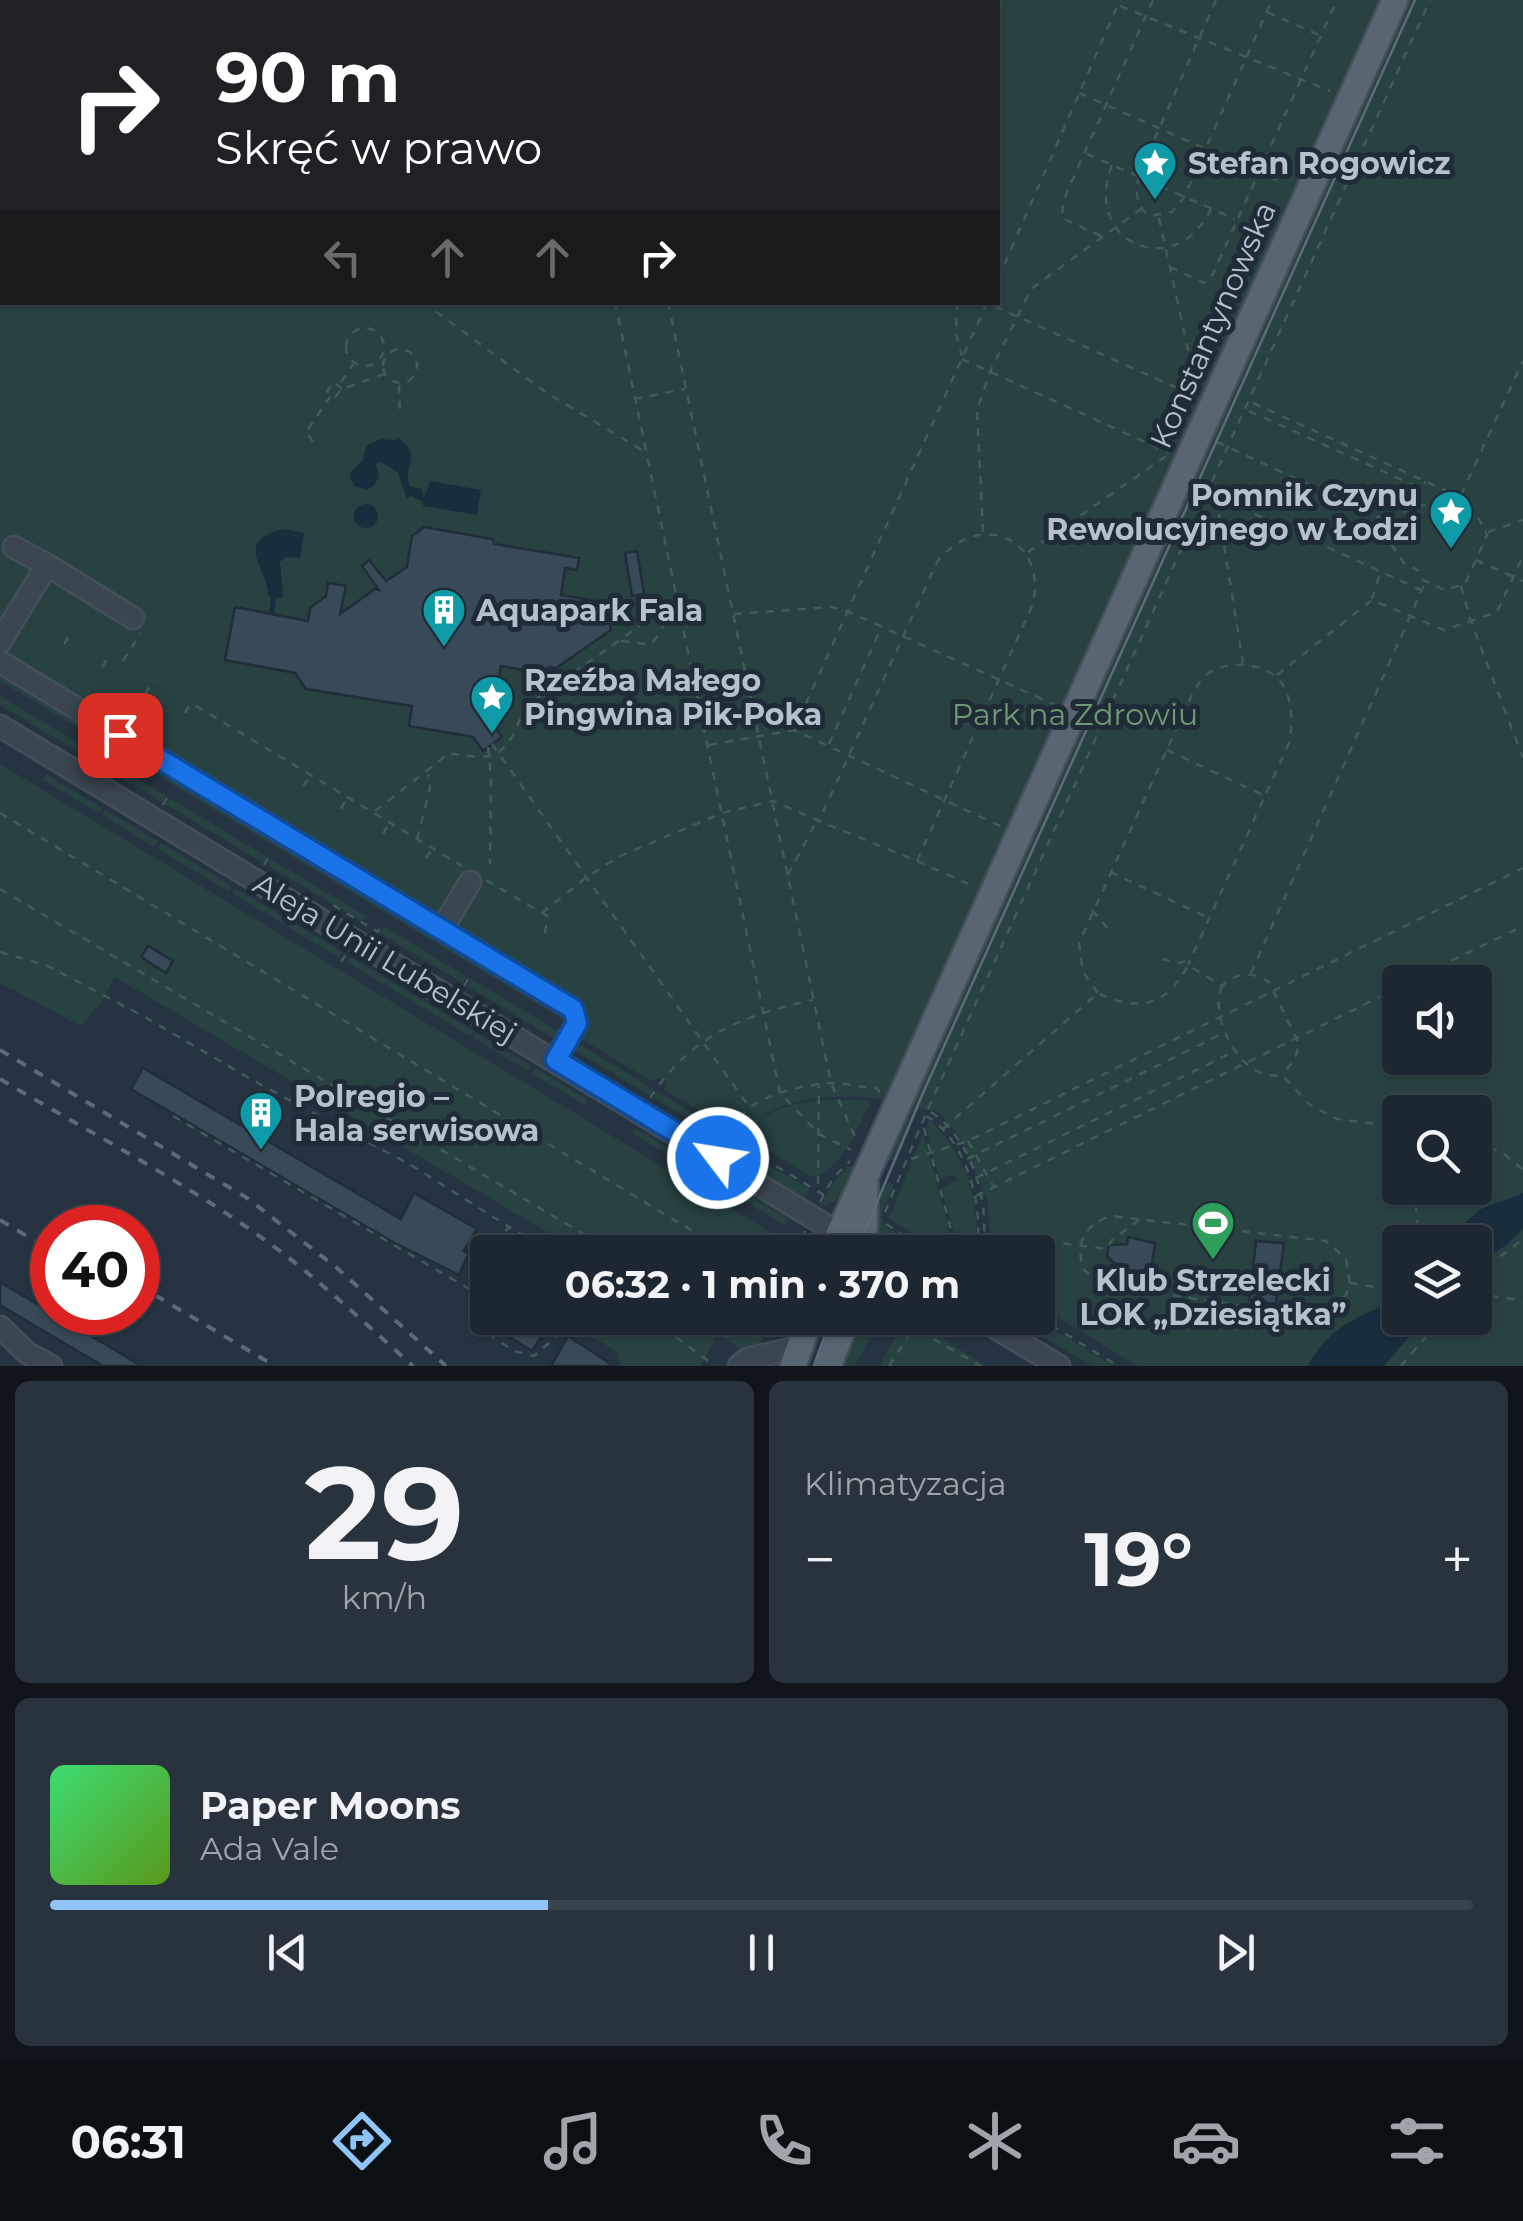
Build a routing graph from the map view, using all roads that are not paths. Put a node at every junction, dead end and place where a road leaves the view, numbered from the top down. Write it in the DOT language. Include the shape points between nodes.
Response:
graph roads {
  1 [pos="1395,0"];
  2 [pos="14,547"];
  3 [pos="47,565"];
  4 [pos="133,618"];
  5 [pos="0,642"];
  6 [pos="0,662"];
  7 [pos="0,726"];
  8 [pos="471,875"];
  9 [pos="446,932"];
  10 [pos="556,1060"];
  11 [pos="859,1159"];
  12 [pos="823,1235"];
  13 [pos="837,1235"];
  14 [pos="866,1235"];
  15 [pos="0,1327"];
  16 [pos="840,1335"];
  17 [pos="1008,1335"];
  18 [pos="797,1356"];
  19 [pos="51,1366"];
  20 [pos="740,1366"];
  21 [pos="828,1366"];
  22 [pos="1060,1366"];
  1 -- 11 [label="main road, Konstantynowska"];
  2 -- 3 [label="street"];
  3 -- 4 [label="street"];
  3 -- 5 [label="street"];
  6 -- 9 [label="street"];
  7 -- 10 [label="street, Aleja Unii Lubelskiej"];
  8 -- 9 [label="street"];
  9 -- 10 [label="street" via="573,1009 577,1023"];
  10 -- 12 [label="street, Aleja Unii Lubelskiej"];
  11 -- 13 [label="main road, Konstantynowska"];
  11 -- 14 [label="main road, Konstantynowska"];
  15 -- 19 [label="street"];
  16 -- 21 [label="main road"];
  17 -- 22 [label="street"];
  18 -- 20 [label="street" via="746,1359"];
}
